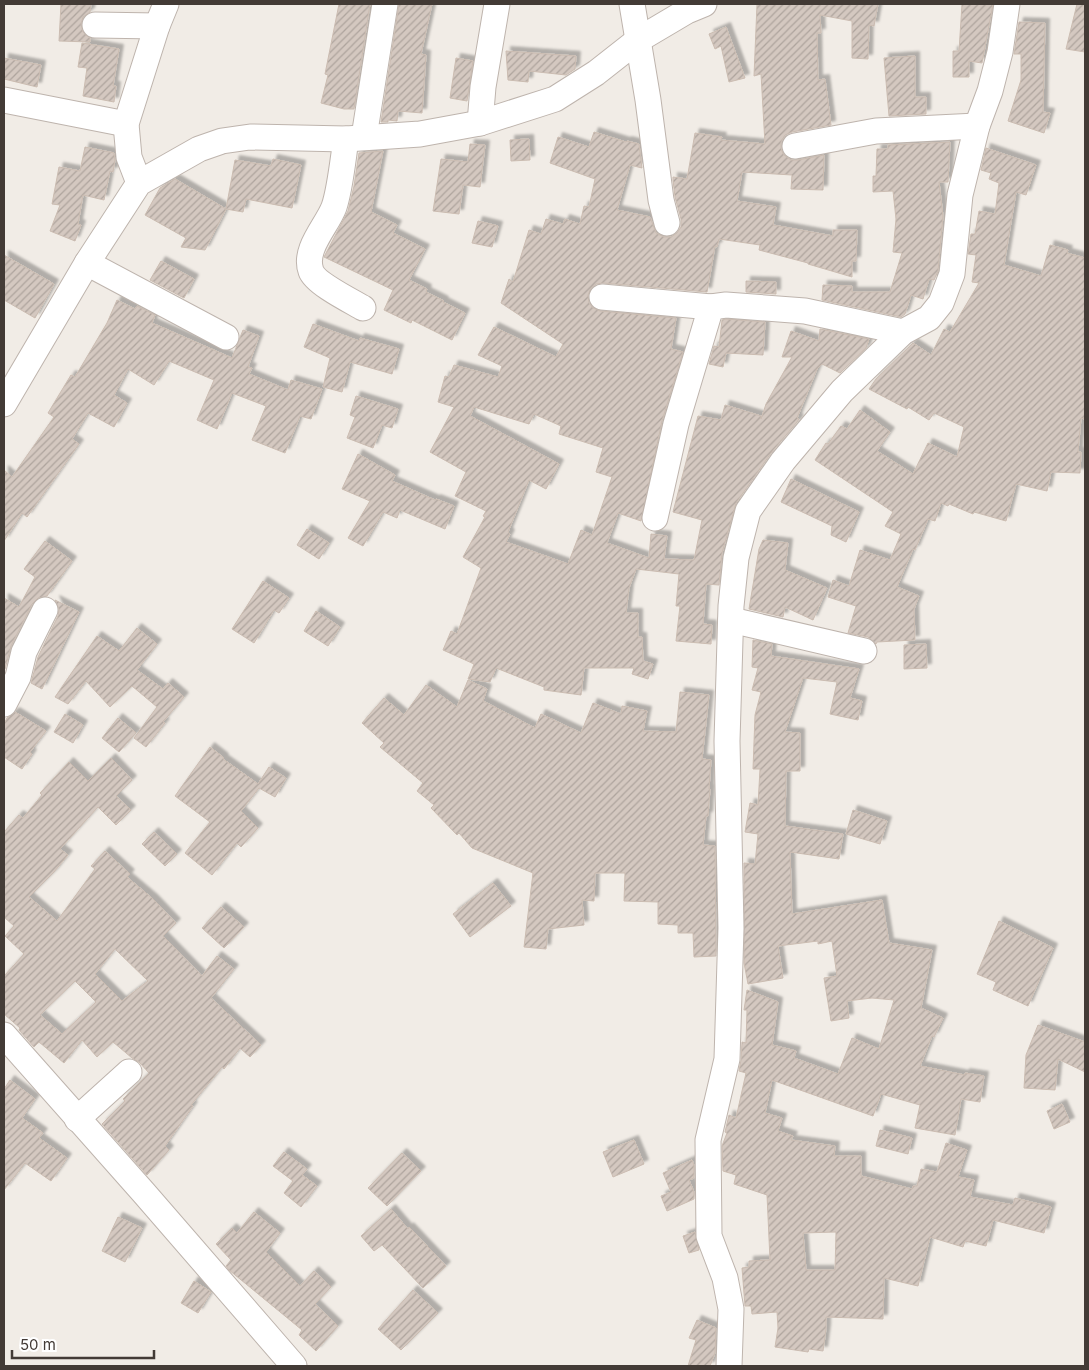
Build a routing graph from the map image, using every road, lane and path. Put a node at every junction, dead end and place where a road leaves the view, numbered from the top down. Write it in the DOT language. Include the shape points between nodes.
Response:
graph roads {
  1 [pos="166,4"];
  2 [pos="385,4"];
  3 [pos="497,4"];
  4 [pos="632,4"];
  5 [pos="704,4"];
  6 [pos="1008,4"];
  7 [pos="94,25"];
  8 [pos="157,26"];
  9 [pos="638,40"];
  10 [pos="4,100"];
  11 [pos="480,123"];
  12 [pos="126,124"];
  13 [pos="977,126"];
  14 [pos="355,138"];
  15 [pos="795,146"];
  16 [pos="139,183"];
  17 [pos="667,223"];
  18 [pos="87,263"];
  19 [pos="602,297"];
  20 [pos="710,307"];
  21 [pos="363,308"];
  22 [pos="903,332"];
  23 [pos="226,337"];
  24 [pos="4,404"];
  25 [pos="655,518"];
  26 [pos="45,610"];
  27 [pos="731,620"];
  28 [pos="864,651"];
  29 [pos="4,704"];
  30 [pos="4,1035"];
  31 [pos="129,1072"];
  32 [pos="77,1119"];
  33 [pos="294,1366"];
  34 [pos="729,1366"];
  1 -- 8 [label="street"];
  2 -- 14 [label="street"];
  3 -- 11 [label="street"];
  4 -- 9 [label="street"];
  5 -- 9 [label="street"];
  6 -- 13 [label="street" via="1000,52"];
  7 -- 8 [label="street"];
  8 -- 12 [label="street"];
  9 -- 11 [label="street" via="596,73 555,99"];
  9 -- 17 [label="street"];
  10 -- 12 [label="street"];
  11 -- 14 [label="street" via="420,134"];
  12 -- 16 [label="street" via="129,157"];
  13 -- 15 [label="street" via="876,131"];
  13 -- 22 [label="street" via="960,195 952,274 941,303 929,318"];
  14 -- 16 [label="street" via="250,137 222,141 199,149"];
  14 -- 21 [label="street" via="335,206 310,258 311,272 318,280"];
  16 -- 18 [label="street"];
  18 -- 23 [label="street"];
  18 -- 24 [label="street"];
  19 -- 20 [label="street"];
  20 -- 22 [label="street" via="726,305 805,311"];
  20 -- 25 [label="street" via="676,424"];
  22 -- 27 [label="street" via="842,391 782,461 748,511 736,558"];
  26 -- 29 [label="street"];
  27 -- 28 [label="street"];
  27 -- 34 [label="street" via="727,741 731,928 727,1059 708,1140 709,1236 725,1278 731,1309"];
  30 -- 32 [label="street"];
  31 -- 32 [label="street"];
  32 -- 33 [label="street"];
}
